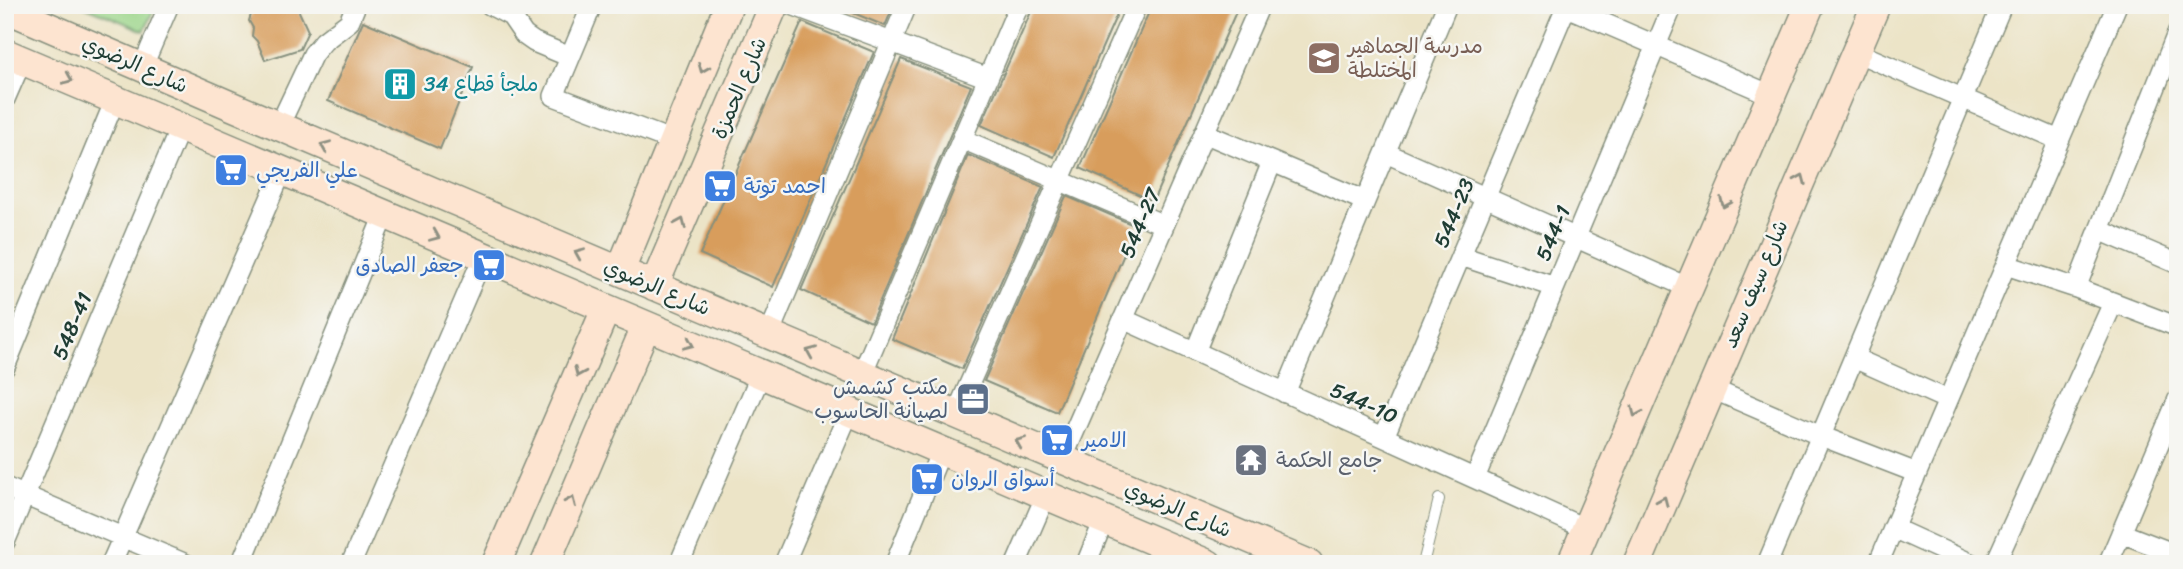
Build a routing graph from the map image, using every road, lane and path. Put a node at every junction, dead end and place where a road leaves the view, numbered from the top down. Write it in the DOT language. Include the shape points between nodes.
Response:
graph roads {
  1 [pos="169,5"];
  2 [pos="356,5"];
  3 [pos="490,5"];
  4 [pos="592,5"];
  5 [pos="729,5"];
  6 [pos="774,5"];
  7 [pos="792,5"];
  8 [pos="907,5"];
  9 [pos="1019,5"];
  10 [pos="1137,5"];
  11 [pos="1260,5"];
  12 [pos="1447,5"];
  13 [pos="1673,5"];
  14 [pos="1810,5"];
  15 [pos="2003,5"];
  16 [pos="2117,5"];
  17 [pos="1564,6"];
  18 [pos="1872,6"];
  19 [pos="5,8"];
  20 [pos="2178,31"];
  21 [pos="892,43"];
  22 [pos="1656,46"];
  23 [pos="1856,52"];
  24 [pos="14,56"];
  25 [pos="570,57"];
  26 [pos="142,68"];
  27 [pos="988,78"];
  28 [pos="1772,95"];
  29 [pos="1964,98"];
  30 [pos="5,99"];
  31 [pos="116,100"];
  32 [pos="234,107"];
  33 [pos="279,126"];
  34 [pos="180,128"];
  35 [pos="1204,133"];
  36 [pos="962,139"];
  37 [pos="673,141"];
  38 [pos="2059,141"];
  39 [pos="217,143"];
  40 [pos="1386,153"];
  41 [pos="1272,162"];
  42 [pos="282,171"];
  43 [pos="1060,180"];
  44 [pos="1486,197"];
  45 [pos="1365,201"];
  46 [pos="384,215"];
  47 [pos="1164,225"];
  48 [pos="2099,230"];
  49 [pos="1576,237"];
  50 [pos="1461,256"];
  51 [pos="483,257"];
  52 [pos="2178,264"];
  53 [pos="2006,265"];
  54 [pos="620,271"];
  55 [pos="654,286"];
  56 [pos="1555,287"];
  57 [pos="1689,288"];
  58 [pos="2076,288"];
  59 [pos="2113,303"];
  60 [pos="606,309"];
  61 [pos="1123,319"];
  62 [pos="646,326"];
  63 [pos="2178,327"];
  64 [pos="769,334"];
  65 [pos="1195,352"];
  66 [pos="1854,358"];
  67 [pos="5,367"];
  68 [pos="761,374"];
  69 [pos="862,374"];
  70 [pos="1710,388"];
  71 [pos="1285,393"];
  72 [pos="2178,399"];
  73 [pos="1948,400"];
  74 [pos="849,411"];
  75 [pos="956,414"];
  76 [pos="1821,436"];
  77 [pos="1384,438"];
  78 [pos="941,451"];
  79 [pos="1062,460"];
  80 [pos="1917,473"];
  81 [pos="1475,478"];
  82 [pos="5,487"];
  83 [pos="1133,490"];
  84 [pos="25,495"];
  85 [pos="1046,495"];
  86 [pos="1439,499"];
  87 [pos="1112,523"];
  88 [pos="1893,528"];
  89 [pos="1586,529"];
  90 [pos="2121,534"];
  91 [pos="123,537"];
  92 [pos="5,542"];
  93 [pos="2178,555"];
  94 [pos="111,564"];
  95 [pos="187,564"];
  96 [pos="241,564"];
  97 [pos="351,564"];
  98 [pos="496,564"];
  99 [pos="545,564"];
  100 [pos="679,564"];
  101 [pos="784,564"];
  102 [pos="895,564"];
  103 [pos="1016,564"];
  104 [pos="1086,564"];
  105 [pos="1208,564"];
  106 [pos="1309,564"];
  107 [pos="1423,564"];
  108 [pos="1571,564"];
  109 [pos="1637,564"];
  110 [pos="1767,564"];
  111 [pos="1878,564"];
  112 [pos="1972,564"];
  113 [pos="1995,564"];
  114 [pos="2108,564"];
  1 -- 26 [label="street"];
  2 -- 33 [label="street" via="349,22 313,54"];
  3 -- 25 [label="street" via="511,16 534,42"];
  4 -- 25 [label="street"];
  5 -- 37 [label="street, شارع الحمزة, one-way"];
  55 -- 6 [label="street, شارع الحمزة, one-way"];
  7 -- 21 [label="street"];
  8 -- 21 [label="street"];
  9 -- 27 [label="street"];
  10 -- 43 [label="street"];
  11 -- 35 [label="street, 544-27"];
  12 -- 40 [label="street"];
  13 -- 22 [label="street, 544-1"];
  14 -- 28 [label="street"];
  15 -- 29 [label="street"];
  16 -- 38 [label="street"];
  17 -- 22 [label="street"];
  17 -- 44 [label="street, 544-23"];
  18 -- 23 [label="street, شارع سيف سعد"];
  19 -- 26 [label="street, شارع الرضوي"];
  20 -- 48 [label="street"];
  21 -- 27 [label="street"];
  21 -- 64 [label="street"];
  22 -- 28 [label="street"];
  22 -- 49 [label="street, 544-1"];
  23 -- 29 [label="street"];
  70 -- 23 [label="street, شارع سيف سعد, one-way"];
  24 -- 30 [label="street"];
  24 -- 31 [label="street, شارع الرضوي, one-way"];
  25 -- 37 [label="street" via="554,96"];
  26 -- 32 [label="street, شارع الرضوي"];
  27 -- 36 [label="street"];
  28 -- 57 [label="street, one-way"];
  29 -- 38 [label="street"];
  29 -- 66 [label="street"];
  31 -- 34 [label="street, شارع الرضوي"];
  31 -- 67 [label="street"];
  32 -- 33 [label="street, شارع الرضوي"];
  32 -- 39 [label="street"];
  54 -- 33 [label="street, شارع الرضوي, one-way"];
  34 -- 39 [label="street, شارع الرضوي"];
  34 -- 84 [label="street, 548-41"];
  35 -- 41 [label="street"];
  35 -- 47 [label="street, 544-27"];
  36 -- 43 [label="street"];
  36 -- 69 [label="street"];
  37 -- 54 [label="street, شارع الحمزة"];
  38 -- 53 [label="street"];
  39 -- 42 [label="street, شارع الرضوي"];
  40 -- 44 [label="street"];
  40 -- 45 [label="street"];
  41 -- 45 [label="street"];
  41 -- 65 [label="street"];
  42 -- 46 [label="street, شارع الرضوي"];
  42 -- 91 [label="street"];
  43 -- 47 [label="street"];
  43 -- 75 [label="street"];
  44 -- 49 [label="street"];
  44 -- 50 [label="street, 544-23"];
  45 -- 71 [label="street"];
  46 -- 51 [label="street, شارع الرضوي, one-way"];
  46 -- 96 [label="street"];
  47 -- 61 [label="street, 544-27"];
  48 -- 52 [label="street"];
  48 -- 58 [label="street"];
  49 -- 56 [label="street, 544-1"];
  49 -- 57 [label="street"];
  50 -- 56 [label="street"];
  50 -- 77 [label="street, 544-23"];
  51 -- 60 [label="street, شارع الرضوي"];
  51 -- 97 [label="street"];
  53 -- 58 [label="street"];
  53 -- 73 [label="street"];
  54 -- 55 [label="street, شارع الرضوي"];
  55 -- 64 [label="street, شارع الرضوي"];
  56 -- 81 [label="street, 544-1"];
  57 -- 89 [label="street, one-way"];
  58 -- 59 [label="street"];
  59 -- 63 [label="street"];
  59 -- 113 [label="street"];
  60 -- 62 [label="street, شارع الرضوي"];
  60 -- 98 [label="street, one-way"];
  61 -- 65 [label="street, 544-10"];
  61 -- 79 [label="street, 544-27"];
  62 -- 68 [label="street, شارع الرضوي, one-way"];
  99 -- 62 [label="street, one-way"];
  69 -- 64 [label="street, شارع الرضوي, one-way"];
  65 -- 71 [label="street, 544-10"];
  66 -- 73 [label="street"];
  66 -- 76 [label="street"];
  68 -- 74 [label="street, شارع الرضوي"];
  68 -- 100 [label="street"];
  69 -- 75 [label="street, شارع الرضوي"];
  70 -- 76 [label="street"];
  109 -- 70 [label="street, شارع سيف سعد, one-way"];
  71 -- 77 [label="street, 544-10"];
  72 -- 90 [label="street"];
  73 -- 80 [label="street"];
  74 -- 78 [label="street, شارع الرضوي"];
  74 -- 101 [label="street"];
  79 -- 75 [label="street, شارع الرضوي, one-way"];
  76 -- 80 [label="street"];
  76 -- 110 [label="street"];
  77 -- 81 [label="street, 544-10"];
  78 -- 85 [label="street, شارع الرضوي"];
  78 -- 102 [label="street"];
  79 -- 83 [label="street, شارع الرضوي"];
  80 -- 88 [label="street"];
  81 -- 89 [label="street, 544-10"];
  82 -- 84 [label="street"];
  83 -- 87 [label="street"];
  83 -- 106 [label="street, شارع الرضوي"];
  84 -- 91 [label="street"];
  84 -- 92 [label="street, 548-41"];
  85 -- 87 [label="street, شارع الرضوي"];
  85 -- 103 [label="street"];
  86 -- 107 [label="lane"];
  87 -- 104 [label="street"];
  87 -- 105 [label="street, شارع الرضوي"];
  88 -- 111 [label="street"];
  88 -- 112 [label="street"];
  89 -- 108 [label="street"];
  90 -- 93 [label="street"];
  90 -- 114 [label="street"];
  91 -- 94 [label="street"];
  91 -- 95 [label="street"];
}
